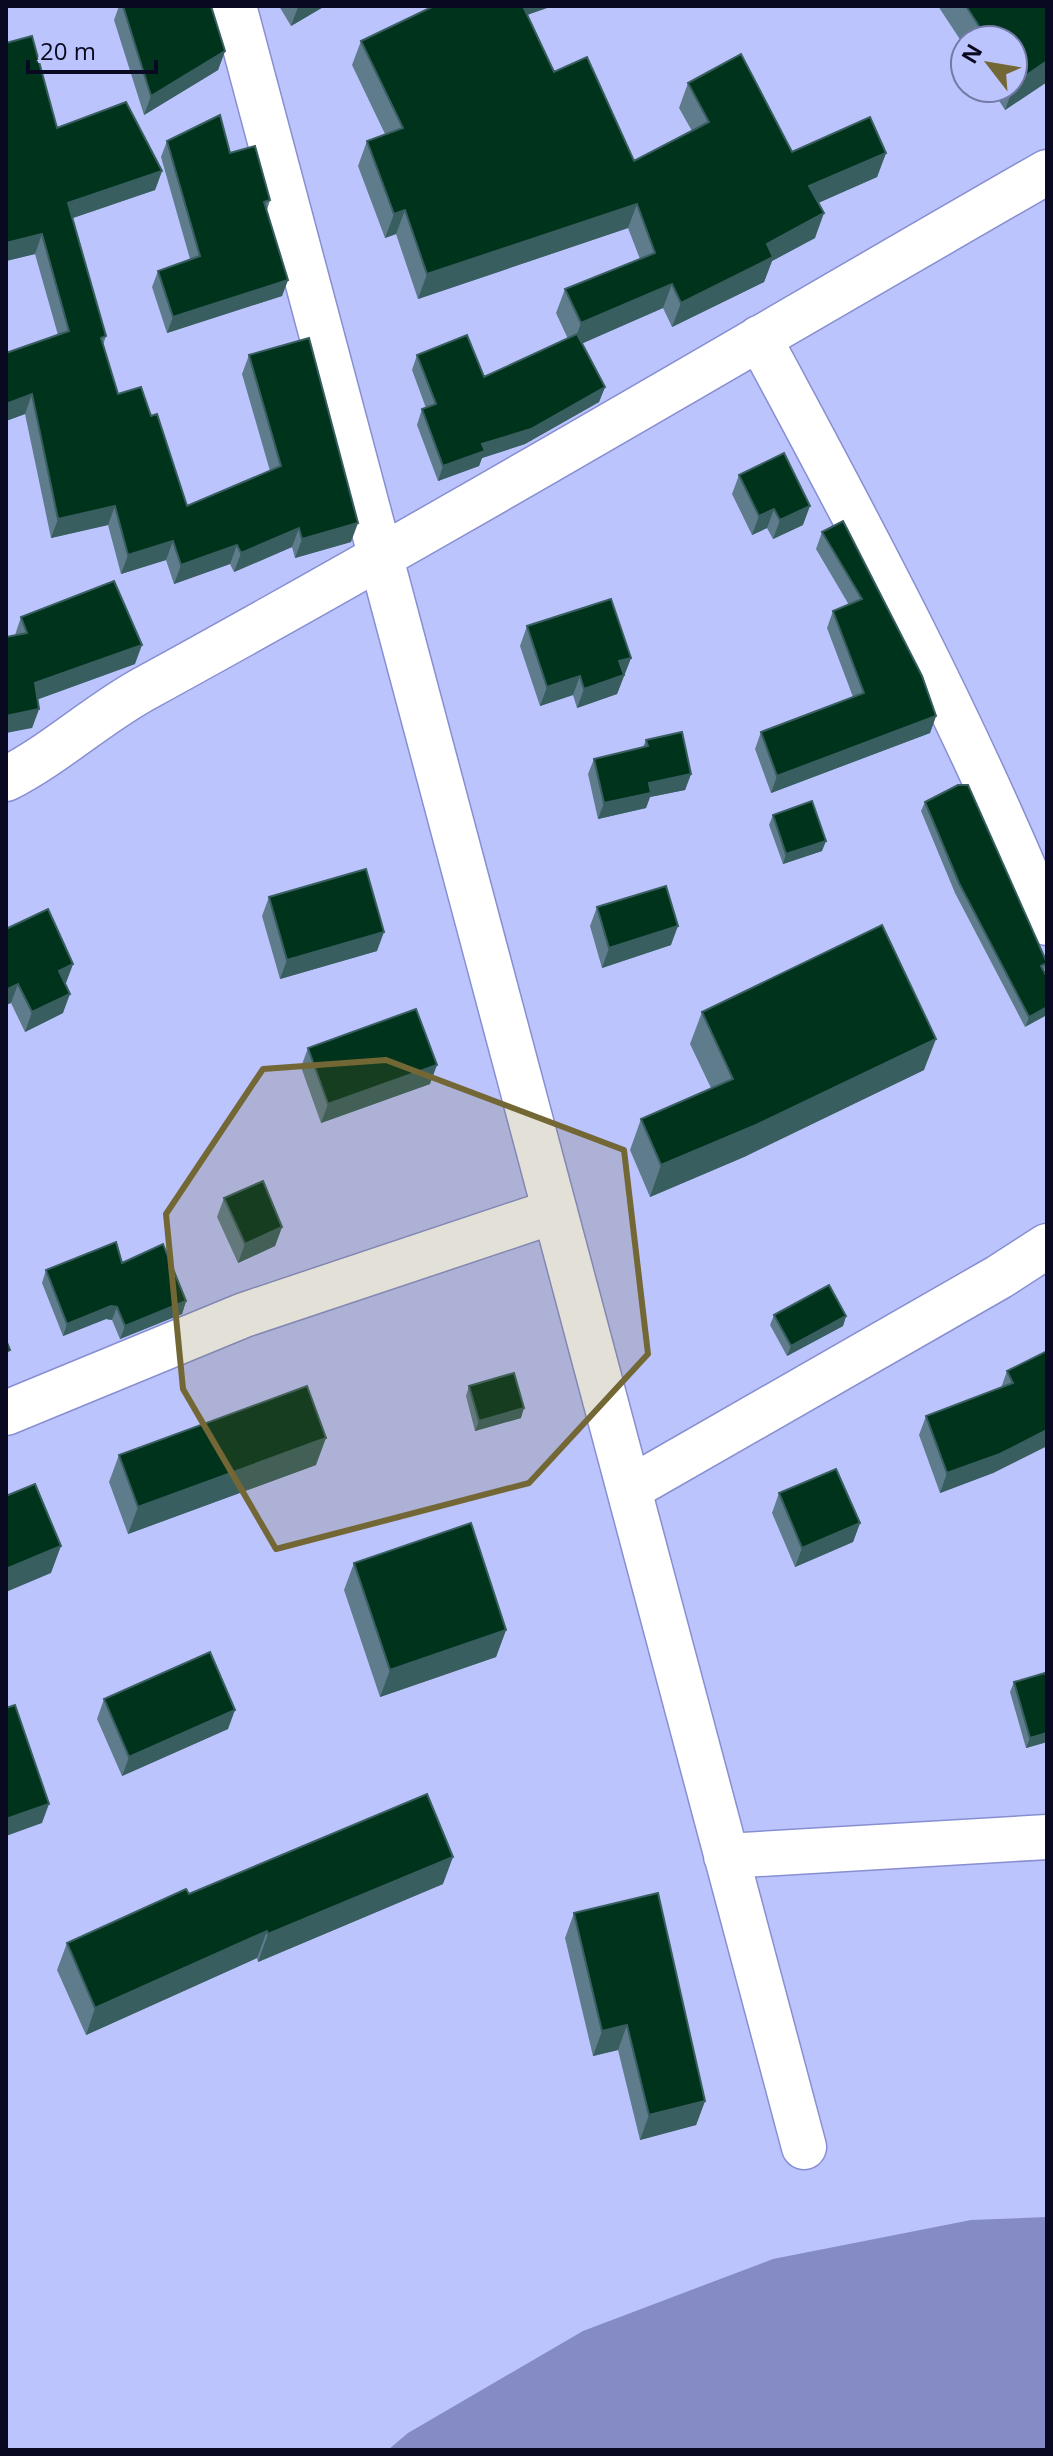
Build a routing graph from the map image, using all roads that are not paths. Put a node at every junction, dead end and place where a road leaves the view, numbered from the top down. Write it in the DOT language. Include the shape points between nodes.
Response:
graph roads {
  1 [pos="234,6"];
  2 [pos="1047,172"];
  3 [pos="759,338"];
  4 [pos="380,555"];
  5 [pos="6,779"];
  6 [pos="1047,923"];
  7 [pos="555,1211"];
  8 [pos="1047,1246"];
  9 [pos="6,1413"];
  10 [pos="629,1489"];
  11 [pos="1047,1837"];
  12 [pos="726,1856"];
  13 [pos="804,2147"];
  1 -- 4 [label="street"];
  2 -- 3 [label="street"];
  3 -- 4 [label="street"];
  3 -- 6 [label="street" via="868,540 1017,849"];
  4 -- 5 [label="street" via="107,710 43,760"];
  4 -- 7 [label="street"];
  7 -- 9 [label="street" via="244,1315"];
  7 -- 10 [label="street"];
  8 -- 10 [label="street"];
  10 -- 12 [label="street"];
  11 -- 12 [label="street"];
  12 -- 13 [label="street"];
}
